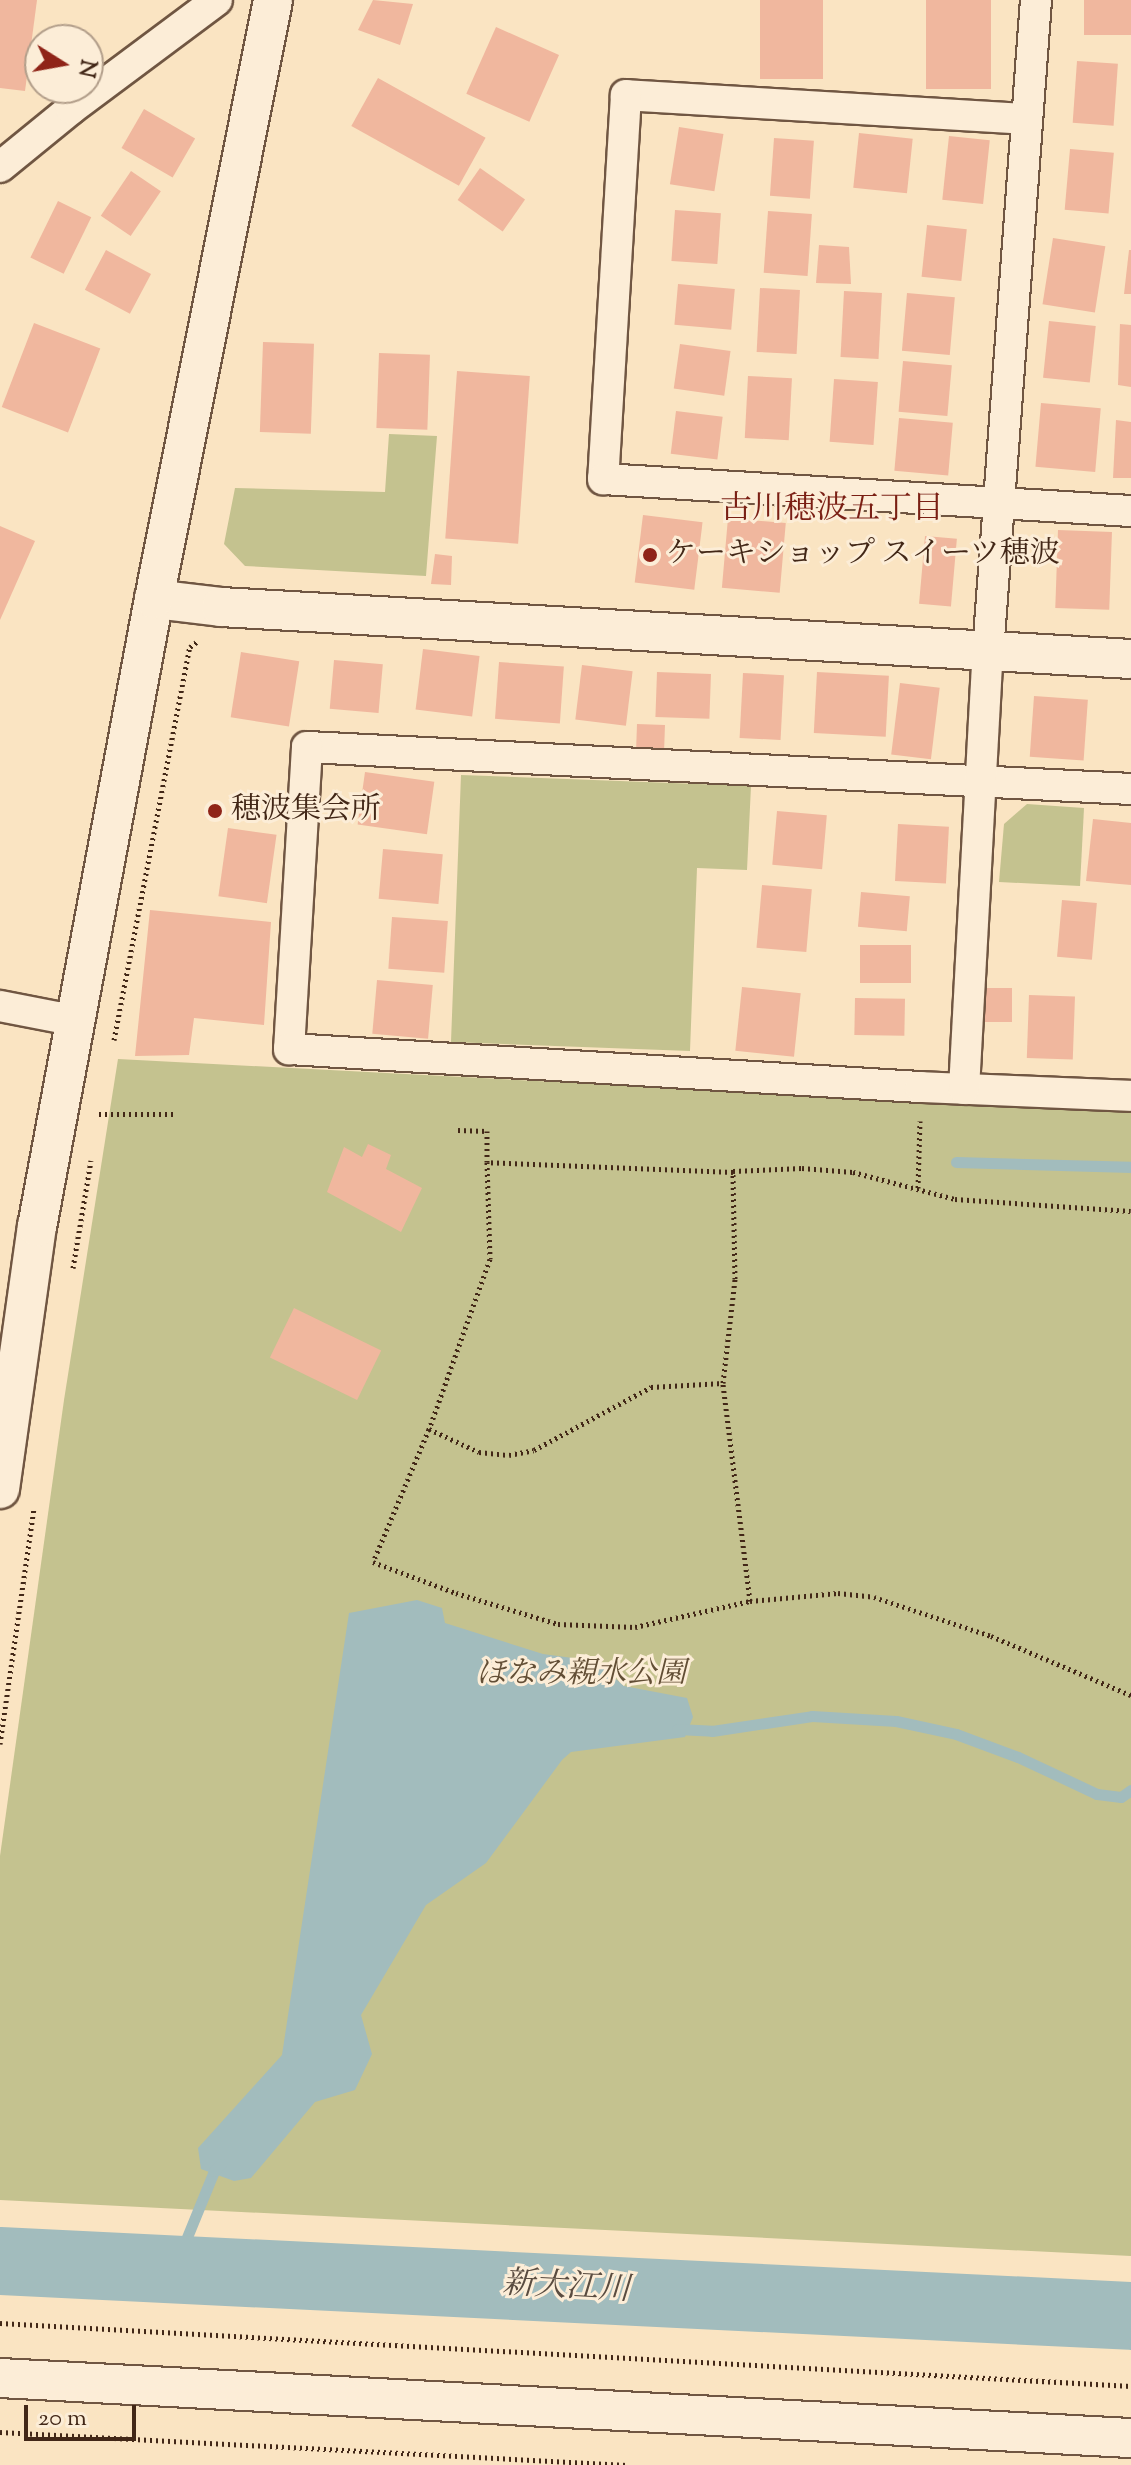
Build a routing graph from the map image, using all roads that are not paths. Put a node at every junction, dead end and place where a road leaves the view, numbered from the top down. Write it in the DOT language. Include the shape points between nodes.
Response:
graph roads {
  1 [pos="217,0"];
  2 [pos="273,0"];
  3 [pos="1036,0"];
  4 [pos="1026,119"];
  5 [pos="0,167"];
  6 [pos="998,503"];
  7 [pos="1131,511"];
  8 [pos="154,599"];
  9 [pos="988,652"];
  10 [pos="1131,659"];
  11 [pos="981,780"];
  12 [pos="1131,789"];
  13 [pos="0,1006"];
  14 [pos="77,1021"];
  15 [pos="964,1089"];
  16 [pos="1131,1096"];
  17 [pos="0,1489"];
  18 [pos="0,2378"];
  19 [pos="1131,2438"];
  1 -- 5 [label="street"];
  2 -- 8 [label="street"];
  3 -- 4 [label="street"];
  4 -- 6 [label="street"];
  4 -- 6 [label="street" via="626,95 603,479"];
  6 -- 7 [label="street"];
  6 -- 9 [label="street"];
  8 -- 9 [label="street"];
  8 -- 14 [label="street"];
  9 -- 10 [label="street"];
  9 -- 11 [label="street"];
  11 -- 12 [label="street"];
  11 -- 15 [label="street"];
  11 -- 15 [label="street" via="307,747 289,1049"];
  13 -- 14 [label="street"];
  14 -- 17 [label="street" via="37,1227"];
  15 -- 16 [label="street"];
  18 -- 19 [label="street"];
}
